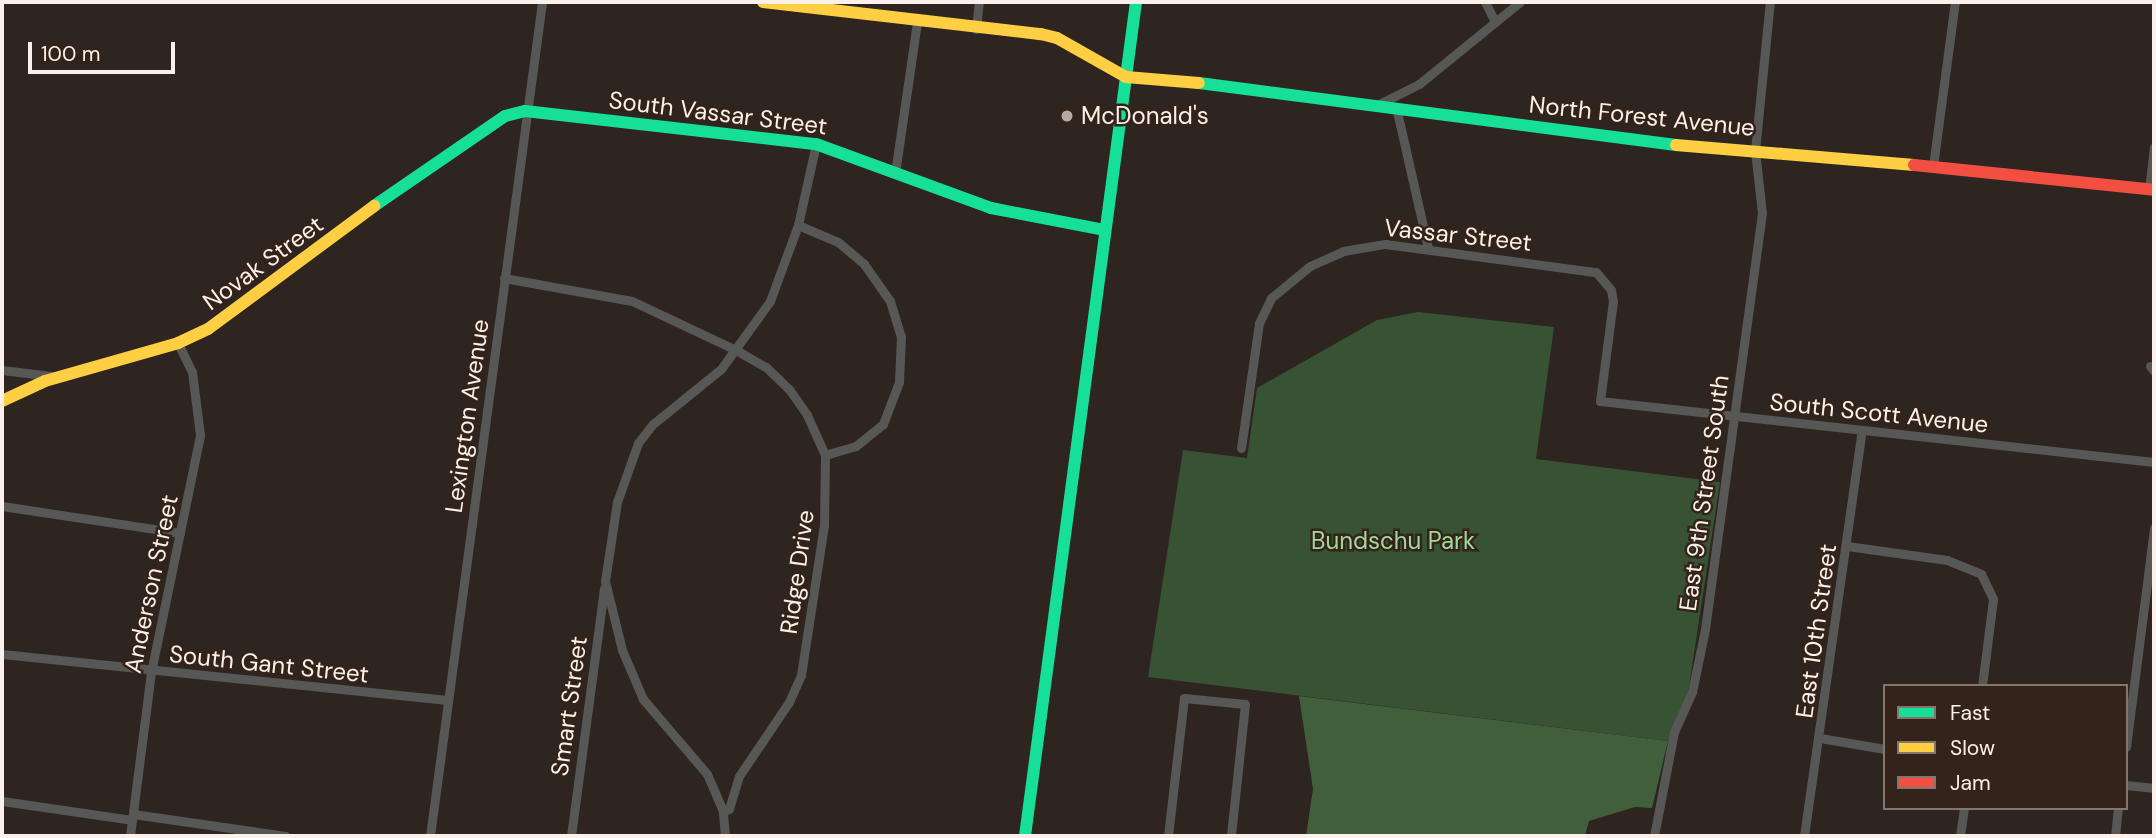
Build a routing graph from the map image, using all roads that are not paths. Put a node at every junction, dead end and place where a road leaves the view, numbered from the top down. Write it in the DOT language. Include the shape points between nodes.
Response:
graph roads {
  1 [pos="542,2"];
  2 [pos="763,2"];
  3 [pos="979,2"];
  4 [pos="1136,2"];
  5 [pos="1485,2"];
  6 [pos="1520,2"];
  7 [pos="1770,2"];
  8 [pos="1955,2"];
  9 [pos="837,6"];
  10 [pos="917,22"];
  11 [pos="1495,22"];
  12 [pos="976,29"];
  13 [pos="1126,77"];
  14 [pos="1377,105"];
  15 [pos="1396,107"];
  16 [pos="525,111"];
  17 [pos="816,144"];
  18 [pos="2154,147"];
  19 [pos="1755,150"];
  20 [pos="1933,166"];
  21 [pos="895,173"];
  22 [pos="2152,190"];
  23 [pos="798,225"];
  24 [pos="1104,230"];
  25 [pos="1428,247"];
  26 [pos="504,278"];
  27 [pos="178,343"];
  28 [pos="736,350"];
  29 [pos="2,370"];
  30 [pos="59,377"];
  31 [pos="2,401"];
  32 [pos="1600,401"];
  33 [pos="1733,417"];
  34 [pos="1862,432"];
  35 [pos="1241,448"];
  36 [pos="825,455"];
  37 [pos="2154,462"];
  38 [pos="2,506"];
  39 [pos="2154,528"];
  40 [pos="180,533"];
  41 [pos="1847,546"];
  42 [pos="605,581"];
  43 [pos="2,654"];
  44 [pos="151,672"];
  45 [pos="1982,684"];
  46 [pos="449,700"];
  47 [pos="2128,731"];
  48 [pos="1820,738"];
  49 [pos="1883,749"];
  50 [pos="2128,785"];
  51 [pos="2154,788"];
  52 [pos="2,801"];
  53 [pos="1964,810"];
  54 [pos="2118,810"];
  55 [pos="723,811"];
  56 [pos="132,817"];
  57 [pos="130,836"];
  58 [pos="285,836"];
  59 [pos="430,836"];
  60 [pos="571,836"];
  61 [pos="725,836"];
  62 [pos="1025,836"];
  63 [pos="1168,836"];
  64 [pos="1231,836"];
  65 [pos="1654,836"];
  66 [pos="1804,836"];
  67 [pos="1960,836"];
  68 [pos="2115,836"];
  1 -- 16 [label="street, Lexington Avenue"];
  2 -- 9 [label="street"];
  3 -- 12 [label="street"];
  4 -- 13 [label="street"];
  5 -- 11 [label="street"];
  6 -- 11 [label="street"];
  7 -- 19 [label="street, East 9th Street South"];
  8 -- 20 [label="street"];
  9 -- 10 [label="street"];
  10 -- 12 [label="street"];
  10 -- 21 [label="street"];
  11 -- 14 [label="street" via="1419,84"];
  12 -- 13 [label="street" via="1057,38"];
  13 -- 14 [label="street, North Forest Avenue"];
  13 -- 24 [label="street"];
  14 -- 15 [label="street, North Forest Avenue"];
  15 -- 19 [label="street, North Forest Avenue" via="1711,150"];
  15 -- 25 [label="street"];
  16 -- 17 [label="street, South Vassar Street"];
  16 -- 26 [label="street, Lexington Avenue"];
  16 -- 27 [label="street, Novak Street" via="505,116 372,207 233,314"];
  17 -- 21 [label="street, South Vassar Street"];
  17 -- 23 [label="street, Smart Street"];
  18 -- 22 [label="street"];
  19 -- 20 [label="street, North Forest Avenue"];
  19 -- 33 [label="street, East 9th Street South" via="1762,213"];
  20 -- 22 [label="street, North Forest Avenue"];
  21 -- 24 [label="street, South Vassar Street" via="991,208"];
  23 -- 28 [label="street, Smart Street" via="770,301"];
  23 -- 36 [label="street" via="838,242 864,264 890,301 901,336 899,382 883,424 856,446"];
  24 -- 62 [label="street"];
  25 -- 32 [label="street, Vassar Street" via="1596,272 1613,301"];
  25 -- 35 [label="street, Vassar Street" via="1385,244 1343,251 1310,266 1271,298 1259,323"];
  26 -- 28 [label="street, Ridge Drive" via="632,301"];
  26 -- 46 [label="street, Lexington Avenue"];
  27 -- 30 [label="street, Novak Street"];
  27 -- 40 [label="street, Anderson Street" via="194,382 200,435"];
  28 -- 36 [label="street, Ridge Drive" via="766,367 789,389"];
  28 -- 42 [label="street, Smart Street" via="638,443 617,502"];
  29 -- 30 [label="street"];
  30 -- 31 [label="street, Novak Street"];
  32 -- 33 [label="street, South Scott Avenue"];
  33 -- 34 [label="street, South Scott Avenue"];
  33 -- 65 [label="street, East 9th Street South" via="1705,629 1692,692 1674,732"];
  34 -- 37 [label="street, South Scott Avenue"];
  34 -- 41 [label="street, East 10th Street"];
  36 -- 55 [label="street, Ridge Drive" via="822,539 801,675 789,702 739,776 729,809"];
  38 -- 40 [label="street"];
  39 -- 47 [label="street"];
  40 -- 44 [label="street, Anderson Street"];
  41 -- 45 [label="street" via="1947,560 1983,577 1993,599"];
  41 -- 48 [label="street, East 10th Street"];
  42 -- 55 [label="street" via="622,650 643,699 707,774"];
  42 -- 60 [label="street, Smart Street"];
  43 -- 44 [label="street, South Gant Street"];
  44 -- 46 [label="street, South Gant Street"];
  44 -- 56 [label="street, Anderson Street"];
  46 -- 59 [label="street, Lexington Avenue"];
  48 -- 49 [label="street"];
  48 -- 66 [label="street, East 10th Street"];
  50 -- 51 [label="street"];
  52 -- 56 [label="street"];
  53 -- 67 [label="street"];
  54 -- 68 [label="street"];
  55 -- 61 [label="street"];
  56 -- 57 [label="street, Anderson Street"];
  56 -- 58 [label="street"];
  63 -- 64 [label="street" via="1184,698 1245,704"];
}
